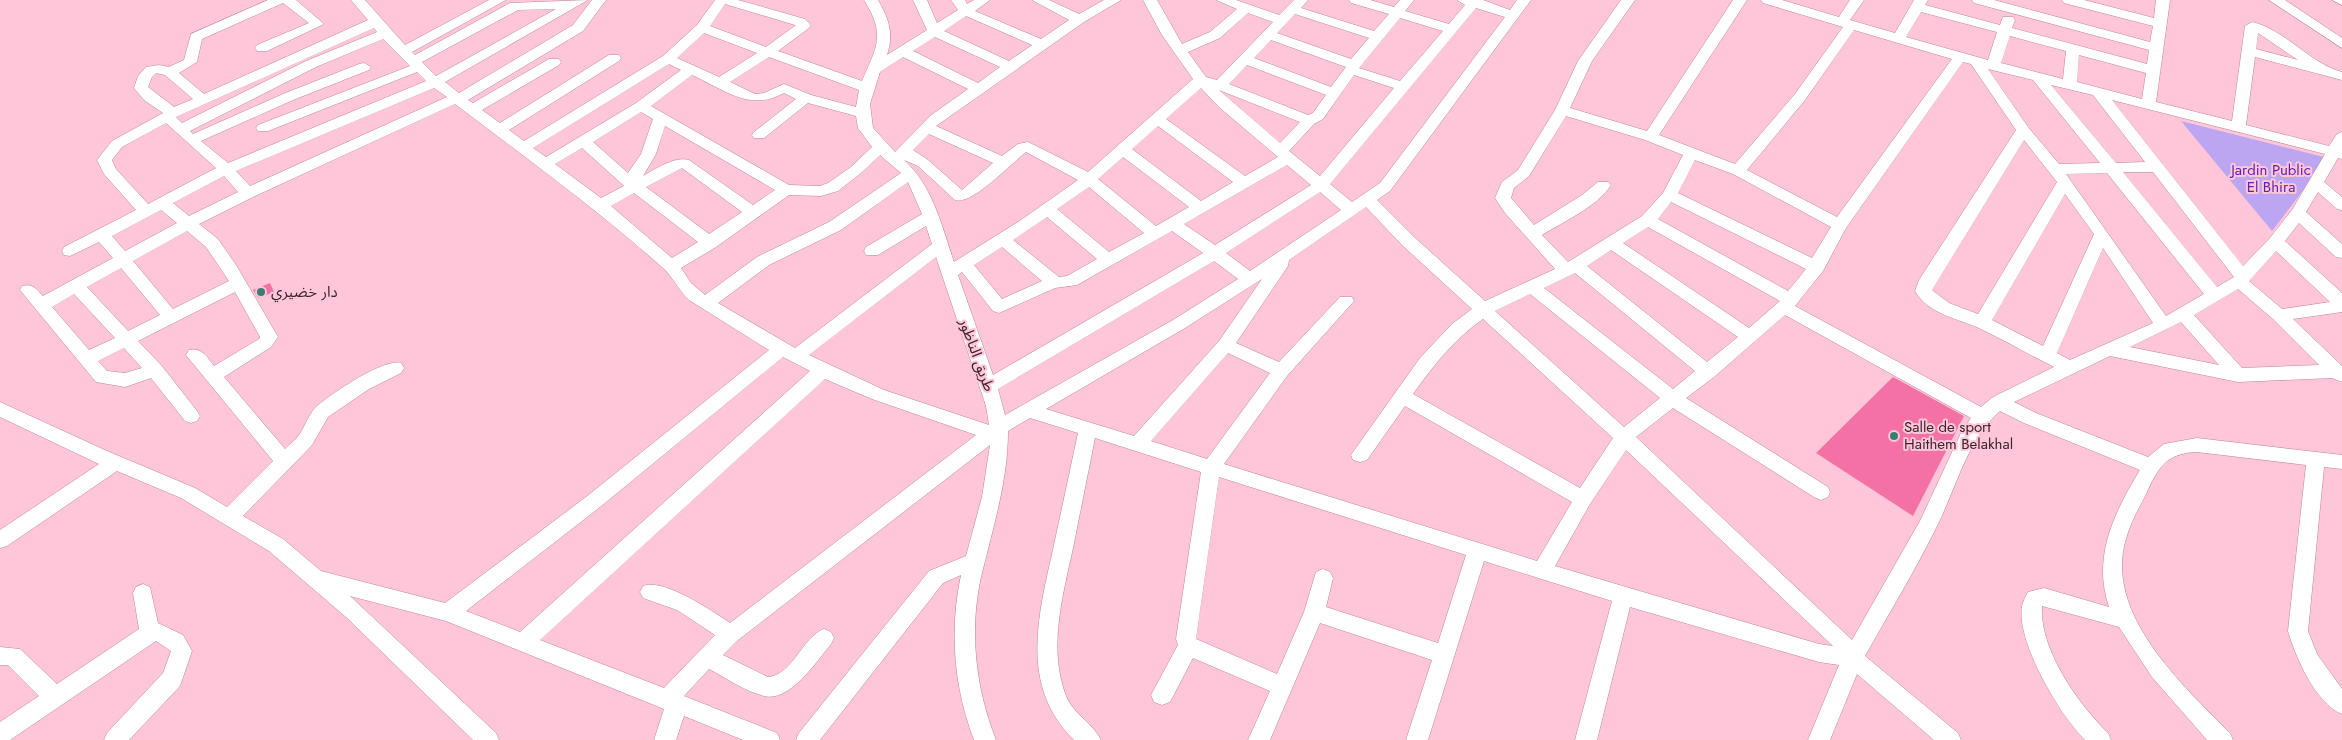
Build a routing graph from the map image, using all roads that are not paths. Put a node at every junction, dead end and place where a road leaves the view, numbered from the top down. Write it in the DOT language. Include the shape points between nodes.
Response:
graph roads {
  1 [pos="279,0"];
  2 [pos="288,0"];
  3 [pos="358,0"];
  4 [pos="599,0"];
  5 [pos="723,0"];
  6 [pos="871,0"];
  7 [pos="920,0"];
  8 [pos="983,0"];
  9 [pos="1040,0"];
  10 [pos="1114,0"];
  11 [pos="1150,0"];
  12 [pos="1223,0"];
  13 [pos="1356,0"];
  14 [pos="1408,0"];
  15 [pos="1524,0"];
  16 [pos="1628,0"];
  17 [pos="1740,0"];
  18 [pos="1768,0"];
  19 [pos="1857,0"];
  20 [pos="1979,0"];
  21 [pos="2069,0"];
  22 [pos="2163,0"];
  23 [pos="2276,0"];
  24 [pos="1471,1"];
  25 [pos="505,2"];
  26 [pos="577,2"];
  27 [pos="1920,3"];
  28 [pos="2012,4"];
  29 [pos="962,5"];
  30 [pos="1246,8"];
  31 [pos="1291,10"];
  32 [pos="1398,13"];
  33 [pos="1513,15"];
  34 [pos="1079,20"];
  35 [pos="1846,23"];
  36 [pos="2161,24"];
  37 [pos="380,27"];
  38 [pos="702,28"];
  39 [pos="1451,29"];
  40 [pos="2006,30"];
  41 [pos="934,31"];
  42 [pos="1268,34"];
  43 [pos="1378,37"];
  44 [pos="1899,38"];
  45 [pos="2342,44"];
  46 [pos="1043,45"];
  47 [pos="262,48"];
  48 [pos="2073,48"];
  49 [pos="2156,48"];
  50 [pos="1180,50"];
  51 [pos="902,51"];
  52 [pos="768,52"];
  53 [pos="2248,52"];
  54 [pos="614,58"];
  55 [pos="412,59"];
  56 [pos="668,59"];
  57 [pos="1968,59"];
  58 [pos="1244,60"];
  59 [pos="554,62"];
  60 [pos="1993,66"];
  61 [pos="364,67"];
  62 [pos="1010,67"];
  63 [pos="1353,68"];
  64 [pos="875,69"];
  65 [pos="691,70"];
  66 [pos="2152,70"];
  67 [pos="2322,70"];
  68 [pos="170,72"];
  69 [pos="2342,76"];
  70 [pos="2038,77"];
  71 [pos="1201,80"];
  72 [pos="435,82"];
  73 [pos="720,83"];
  74 [pos="1218,85"];
  75 [pos="2070,85"];
  76 [pos="1404,86"];
  77 [pos="867,88"];
  78 [pos="979,89"];
  79 [pos="563,90"];
  80 [pos="2098,92"];
  81 [pos="1334,93"];
  82 [pos="806,98"];
  83 [pos="202,99"];
  84 [pos="456,100"];
  85 [pos="386,104"];
  86 [pos="594,105"];
  87 [pos="2148,105"];
  88 [pos="641,106"];
  89 [pos="472,110"];
  90 [pos="1562,110"];
  91 [pos="862,113"];
  92 [pos="170,114"];
  93 [pos="660,118"];
  94 [pos="1156,118"];
  95 [pos="1310,121"];
  96 [pos="339,124"];
  97 [pos="403,124"];
  98 [pos="926,126"];
  99 [pos="264,128"];
  100 [pos="2238,128"];
  101 [pos="180,130"];
  102 [pos="499,130"];
  103 [pos="2023,130"];
  104 [pos="759,135"];
  105 [pos="1650,137"];
  106 [pos="191,140"];
  107 [pos="584,142"];
  108 [pos="286,145"];
  109 [pos="355,146"];
  110 [pos="881,146"];
  111 [pos="524,148"];
  112 [pos="1123,149"];
  113 [pos="2338,152"];
  114 [pos="1691,153"];
  115 [pos="1284,154"];
  116 [pos="900,155"];
  117 [pos="1003,162"];
  118 [pos="545,164"];
  119 [pos="2110,167"];
  120 [pos="2158,167"];
  121 [pos="226,169"];
  122 [pos="302,169"];
  123 [pos="2055,169"];
  124 [pos="1738,172"];
  125 [pos="910,174"];
  126 [pos="1089,179"];
  127 [pos="1243,182"];
  128 [pos="2316,183"];
  129 [pos="631,184"];
  130 [pos="2064,184"];
  131 [pos="1603,185"];
  132 [pos="1321,186"];
  133 [pos="786,190"];
  134 [pos="248,193"];
  135 [pos="1669,194"];
  136 [pos="1368,200"];
  137 [pos="162,202"];
  138 [pos="600,205"];
  139 [pos="2342,205"];
  140 [pos="1200,208"];
  141 [pos="1047,209"];
  142 [pos="146,211"];
  143 [pos="1352,211"];
  144 [pos="752,212"];
  145 [pos="2298,213"];
  146 [pos="929,217"];
  147 [pos="1648,220"];
  148 [pos="188,223"];
  149 [pos="1174,224"];
  150 [pos="1840,225"];
  151 [pos="1156,233"];
  152 [pos="1533,233"];
  153 [pos="2102,234"];
  154 [pos="102,235"];
  155 [pos="1004,240"];
  156 [pos="2276,242"];
  157 [pos="710,243"];
  158 [pos="1612,243"];
  159 [pos="939,246"];
  160 [pos="70,251"];
  161 [pos="872,251"];
  162 [pos="1288,253"];
  163 [pos="2342,253"];
  164 [pos="1213,254"];
  165 [pos="122,260"];
  166 [pos="1109,261"];
  167 [pos="964,264"];
  168 [pos="671,266"];
  169 [pos="1817,267"];
  170 [pos="1570,268"];
  171 [pos="949,273"];
  172 [pos="2241,278"];
  173 [pos="1250,279"];
  174 [pos="1054,282"];
  175 [pos="237,284"];
  176 [pos="76,286"];
  177 [pos="1533,288"];
  178 [pos="28,290"];
  179 [pos="2215,296"];
  180 [pos="1346,301"];
  181 [pos="705,303"];
  182 [pos="1788,304"];
  183 [pos="2342,304"];
  184 [pos="41,305"];
  185 [pos="1484,309"];
  186 [pos="2183,313"];
  187 [pos="2279,315"];
  188 [pos="171,317"];
  189 [pos="1982,322"];
  190 [pos="2163,325"];
  191 [pos="1750,337"];
  192 [pos="126,339"];
  193 [pos="1225,345"];
  194 [pos="2110,350"];
  195 [pos="788,352"];
  196 [pos="196,355"];
  197 [pos="2047,356"];
  198 [pos="87,359"];
  199 [pos="395,368"];
  200 [pos="2070,368"];
  201 [pos="155,370"];
  202 [pos="823,370"];
  203 [pos="1281,371"];
  204 [pos="1708,372"];
  205 [pos="2339,374"];
  206 [pos="213,375"];
  207 [pos="2238,375"];
  208 [pos="988,386"];
  209 [pos="1401,396"];
  210 [pos="1672,398"];
  211 [pos="1999,402"];
  212 [pos="0,409"];
  213 [pos="1030,410"];
  214 [pos="191,416"];
  215 [pos="1982,416"];
  216 [pos="996,430"];
  217 [pos="1088,430"];
  218 [pos="1624,437"];
  219 [pos="1137,445"];
  220 [pos="1360,454"];
  221 [pos="2316,459"];
  222 [pos="116,462"];
  223 [pos="285,462"];
  224 [pos="2342,462"];
  225 [pos="1211,467"];
  226 [pos="2152,467"];
  227 [pos="1821,492"];
  228 [pos="1582,499"];
  229 [pos="229,517"];
  230 [pos="5,531"];
  231 [pos="1478,550"];
  232 [pos="974,561"];
  233 [pos="1543,569"];
  234 [pos="315,578"];
  235 [pos="1323,578"];
  236 [pos="372,592"];
  237 [pos="650,592"];
  238 [pos="143,593"];
  239 [pos="1623,596"];
  240 [pos="352,611"];
  241 [pos="1314,612"];
  242 [pos="448,613"];
  243 [pos="2124,620"];
  244 [pos="154,631"];
  245 [pos="731,634"];
  246 [pos="824,638"];
  247 [pos="524,641"];
  248 [pos="1189,646"];
  249 [pos="1445,655"];
  250 [pos="0,656"];
  251 [pos="706,657"];
  252 [pos="1853,658"];
  253 [pos="1282,686"];
  254 [pos="1162,695"];
  255 [pos="56,698"];
  256 [pos="672,701"];
  257 [pos="2342,704"];
  258 [pos="4,734"];
  259 [pos="115,740"];
  260 [pos="486,740"];
  261 [pos="665,740"];
  262 [pos="769,740"];
  263 [pos="807,740"];
  264 [pos="985,740"];
  265 [pos="1090,740"];
  266 [pos="1259,740"];
  267 [pos="1417,740"];
  268 [pos="1586,740"];
  269 [pos="1819,740"];
  270 [pos="1950,740"];
  271 [pos="2100,740"];
  272 [pos="2222,740"];
  1 -- 68 [label="street" via="200,34 196,37 190,62"];
  2 -- 47 [label="street" via="316,24"];
  3 -- 37 [label="street"];
  4 -- 84 [label="street" via="578,28"];
  5 -- 38 [label="street"];
  5 -- 52 [label="street" via="804,24"];
  6 -- 64 [label="street" via="886,32"];
  7 -- 41 [label="street"];
  8 -- 29 [label="street"];
  9 -- 34 [label="street"];
  10 -- 34 [label="street"];
  11 -- 50 [label="street"];
  12 -- 30 [label="street"];
  13 -- 32 [label="street"];
  14 -- 32 [label="street"];
  15 -- 33 [label="street"];
  16 -- 90 [label="street" via="1585,61"];
  17 -- 105 [label="street"];
  18 -- 35 [label="street"];
  19 -- 35 [label="street"];
  20 -- 28 [label="street"];
  21 -- 36 [label="street"];
  22 -- 36 [label="street"];
  23 -- 45 [label="street"];
  24 -- 33 [label="street"];
  24 -- 39 [label="street"];
  25 -- 26 [label="street"];
  25 -- 55 [label="street"];
  26 -- 72 [label="street"];
  27 -- 40 [label="street"];
  27 -- 44 [label="street"];
  28 -- 40 [label="street"];
  28 -- 49 [label="street"];
  29 -- 41 [label="street"];
  29 -- 46 [label="street"];
  30 -- 31 [label="street"];
  30 -- 50 [label="street" via="1216,36"];
  31 -- 42 [label="street"];
  31 -- 43 [label="street"];
  32 -- 39 [label="street"];
  32 -- 43 [label="street"];
  33 -- 136 [label="street" via="1395,174"];
  34 -- 46 [label="street"];
  35 -- 44 [label="street"];
  35 -- 124 [label="street" via="1800,97"];
  36 -- 49 [label="street"];
  37 -- 55 [label="street"];
  37 -- 83 [label="street"];
  37 -- 101 [label="street"];
  38 -- 52 [label="street"];
  38 -- 56 [label="street"];
  39 -- 76 [label="street"];
  40 -- 48 [label="street"];
  40 -- 60 [label="street"];
  41 -- 51 [label="street"];
  41 -- 62 [label="street"];
  42 -- 58 [label="street"];
  42 -- 63 [label="street"];
  43 -- 63 [label="street"];
  44 -- 57 [label="street"];
  46 -- 62 [label="street"];
  48 -- 66 [label="street"];
  48 -- 75 [label="street"];
  49 -- 66 [label="street"];
  50 -- 71 [label="street"];
  51 -- 64 [label="street"];
  51 -- 78 [label="street"];
  52 -- 73 [label="street"];
  52 -- 77 [label="street"];
  53 -- 67 [label="street"];
  53 -- 67 [label="street" via="2250,28 2256,26"];
  53 -- 100 [label="street"];
  54 -- 79 [label="street"];
  55 -- 72 [label="street"];
  55 -- 99 [label="street"];
  56 -- 65 [label="street"];
  56 -- 86 [label="street"];
  57 -- 60 [label="street"];
  57 -- 103 [label="street"];
  57 -- 150 [label="street"];
  58 -- 74 [label="street"];
  58 -- 81 [label="street"];
  59 -- 89 [label="street"];
  60 -- 70 [label="street"];
  61 -- 106 [label="street"];
  62 -- 78 [label="street"];
  63 -- 76 [label="street"];
  63 -- 81 [label="street"];
  64 -- 77 [label="street"];
  65 -- 73 [label="street"];
  65 -- 88 [label="street"];
  66 -- 87 [label="street"];
  67 -- 69 [label="street"];
  68 -- 83 [label="street"];
  68 -- 92 [label="street" via="153,68 143,80 142,88"];
  70 -- 75 [label="street"];
  70 -- 119 [label="street"];
  71 -- 74 [label="street"];
  71 -- 94 [label="street"];
  71 -- 115 [label="street" via="1224,104"];
  72 -- 84 [label="street"];
  72 -- 85 [label="street"];
  73 -- 82 [label="street" via="753,98 767,97 784,88"];
  74 -- 95 [label="street"];
  75 -- 80 [label="street"];
  76 -- 132 [label="street"];
  77 -- 91 [label="street"];
  78 -- 98 [label="street"];
  79 -- 86 [label="street"];
  79 -- 102 [label="street"];
  80 -- 87 [label="street"];
  80 -- 120 [label="street"];
  81 -- 95 [label="street" via="1318,116"];
  82 -- 91 [label="street"];
  82 -- 104 [label="street"];
  83 -- 92 [label="street"];
  84 -- 89 [label="street"];
  84 -- 97 [label="street"];
  85 -- 96 [label="street"];
  85 -- 97 [label="street"];
  86 -- 111 [label="street"];
  87 -- 100 [label="street"];
  88 -- 93 [label="street"];
  88 -- 107 [label="street"];
  89 -- 102 [label="street"];
  90 -- 105 [label="street"];
  90 -- 152 [label="street" via="1524,173 1505,190 1507,204"];
  91 -- 110 [label="street, طريق الناظور" via="865,127"];
  92 -- 101 [label="street"];
  92 -- 142 [label="street" via="117,144 104,160 108,170"];
  93 -- 129 [label="street" via="642,168"];
  93 -- 133 [label="street"];
  94 -- 112 [label="street"];
  94 -- 127 [label="street"];
  95 -- 115 [label="street"];
  96 -- 108 [label="street"];
  96 -- 109 [label="street"];
  97 -- 109 [label="street"];
  98 -- 116 [label="street"];
  98 -- 117 [label="street"];
  100 -- 113 [label="street"];
  101 -- 106 [label="street"];
  102 -- 111 [label="street"];
  103 -- 123 [label="street"];
  103 -- 189 [label="street" via="1925,284 1928,298"];
  105 -- 114 [label="street"];
  106 -- 121 [label="street"];
  107 -- 118 [label="street"];
  107 -- 129 [label="street"];
  108 -- 121 [label="street"];
  108 -- 122 [label="street"];
  109 -- 122 [label="street"];
  110 -- 116 [label="street, طريق الناظور"];
  110 -- 133 [label="street" via="833,187 820,191"];
  111 -- 118 [label="street"];
  112 -- 126 [label="street"];
  112 -- 140 [label="street"];
  113 -- 128 [label="street"];
  114 -- 124 [label="street"];
  114 -- 135 [label="street"];
  115 -- 127 [label="street"];
  115 -- 132 [label="street"];
  116 -- 117 [label="street" via="923,163 960,196 968,193"];
  116 -- 125 [label="street, طريق الناظور"];
  117 -- 126 [label="street" via="1025,146"];
  118 -- 138 [label="street"];
  119 -- 120 [label="street"];
  119 -- 123 [label="street"];
  119 -- 179 [label="street"];
  120 -- 172 [label="street"];
  121 -- 134 [label="street"];
  121 -- 137 [label="street"];
  122 -- 134 [label="street"];
  123 -- 130 [label="street"];
  124 -- 150 [label="street"];
  125 -- 146 [label="street, طريق الناظور" via="925,201"];
  125 -- 181 [label="street" via="835,226 768,258"];
  126 -- 141 [label="street"];
  126 -- 151 [label="street"];
  127 -- 140 [label="street"];
  128 -- 139 [label="street"];
  128 -- 145 [label="street"];
  129 -- 138 [label="street"];
  129 -- 144 [label="street" via="676,164 686,164"];
  129 -- 157 [label="street"];
  130 -- 153 [label="street"];
  130 -- 189 [label="street"];
  131 -- 152 [label="street"];
  132 -- 143 [label="street"];
  132 -- 164 [label="street"];
  133 -- 144 [label="street"];
  134 -- 148 [label="street"];
  135 -- 147 [label="street"];
  135 -- 169 [label="street"];
  136 -- 143 [label="street"];
  136 -- 185 [label="street"];
  137 -- 142 [label="street"];
  137 -- 148 [label="street"];
  138 -- 168 [label="street"];
  140 -- 149 [label="street"];
  141 -- 155 [label="street"];
  141 -- 166 [label="street"];
  142 -- 154 [label="street"];
  143 -- 162 [label="street"];
  144 -- 157 [label="street"];
  145 -- 156 [label="street"];
  145 -- 163 [label="street"];
  146 -- 159 [label="street, طريق الناظور"];
  146 -- 161 [label="street"];
  147 -- 158 [label="street"];
  147 -- 182 [label="street"];
  148 -- 165 [label="street"];
  148 -- 175 [label="street" via="212,243"];
  149 -- 151 [label="street"];
  149 -- 164 [label="street"];
  150 -- 169 [label="street"];
  151 -- 166 [label="street"];
  152 -- 170 [label="street"];
  153 -- 190 [label="street"];
  153 -- 197 [label="street"];
  154 -- 160 [label="street"];
  154 -- 165 [label="street"];
  155 -- 167 [label="street"];
  155 -- 174 [label="street"];
  156 -- 172 [label="street"];
  156 -- 183 [label="street"];
  157 -- 168 [label="street"];
  158 -- 170 [label="street"];
  158 -- 191 [label="street"];
  159 -- 171 [label="street, طريق الناظور"];
  159 -- 195 [label="street" via="856,312"];
  162 -- 173 [label="street"];
  162 -- 193 [label="street"];
  164 -- 173 [label="street"];
  164 -- 208 [label="street"];
  165 -- 176 [label="street"];
  165 -- 188 [label="street"];
  166 -- 174 [label="street" via="1071,281"];
  167 -- 171 [label="street"];
  167 -- 174 [label="street" via="998,306"];
  168 -- 181 [label="street" via="690,292"];
  169 -- 182 [label="street"];
  170 -- 177 [label="street"];
  170 -- 204 [label="street"];
  171 -- 208 [label="street, طريق الناظور"];
  172 -- 179 [label="street"];
  172 -- 187 [label="street"];
  173 -- 213 [label="street"];
  175 -- 188 [label="street"];
  175 -- 206 [label="street" via="268,339"];
  176 -- 184 [label="street"];
  176 -- 192 [label="street"];
  177 -- 185 [label="street"];
  177 -- 210 [label="street"];
  178 -- 184 [label="street"];
  179 -- 186 [label="street"];
  180 -- 203 [label="street"];
  181 -- 195 [label="street"];
  182 -- 191 [label="street"];
  182 -- 215 [label="street"];
  183 -- 187 [label="street"];
  184 -- 198 [label="street"];
  185 -- 209 [label="street" via="1446,340"];
  185 -- 218 [label="street"];
  186 -- 190 [label="street"];
  186 -- 207 [label="street"];
  187 -- 205 [label="street"];
  188 -- 192 [label="street"];
  189 -- 197 [label="street"];
  190 -- 194 [label="street"];
  191 -- 204 [label="street"];
  192 -- 198 [label="street"];
  192 -- 201 [label="street"];
  193 -- 203 [label="street"];
  193 -- 219 [label="street"];
  194 -- 200 [label="street"];
  194 -- 207 [label="street"];
  195 -- 202 [label="street"];
  195 -- 242 [label="street"];
  196 -- 206 [label="street"];
  197 -- 200 [label="street"];
  198 -- 201 [label="street" via="108,380 125,380"];
  199 -- 223 [label="street" via="328,406 318,415 306,440"];
  200 -- 211 [label="street"];
  201 -- 214 [label="street"];
  202 -- 216 [label="street" via="864,388"];
  202 -- 247 [label="street"];
  203 -- 225 [label="street"];
  204 -- 210 [label="street"];
  205 -- 207 [label="street"];
  206 -- 223 [label="street"];
  208 -- 216 [label="street, طريق الناظور"];
  209 -- 220 [label="street"];
  209 -- 228 [label="street"];
  210 -- 218 [label="street"];
  210 -- 227 [label="street"];
  211 -- 215 [label="street"];
  211 -- 226 [label="street" via="2030,418"];
  212 -- 222 [label="street"];
  213 -- 216 [label="street"];
  213 -- 217 [label="street"];
  215 -- 252 [label="street" via="1970,433 1928,525"];
  216 -- 232 [label="street, طريق الناظور" via="1000,456 996,480"];
  216 -- 245 [label="street"];
  217 -- 219 [label="street"];
  217 -- 265 [label="street" via="1050,609 1047,639 1049,665 1062,708"];
  218 -- 228 [label="street"];
  218 -- 252 [label="street" via="1842,640"];
  219 -- 225 [label="street"];
  221 -- 224 [label="street"];
  221 -- 226 [label="street" via="2185,445 2163,453"];
  221 -- 257 [label="street" via="2298,631 2304,652"];
  222 -- 229 [label="street" via="188,493"];
  222 -- 230 [label="street"];
  223 -- 229 [label="street"];
  225 -- 231 [label="street"];
  225 -- 248 [label="street" via="1186,633"];
  226 -- 243 [label="street" via="2131,505 2113,550 2114,591"];
  228 -- 233 [label="street"];
  229 -- 234 [label="street" via="276,546"];
  231 -- 233 [label="street"];
  231 -- 249 [label="street"];
  232 -- 263 [label="street" via="936,577"];
  232 -- 264 [label="street, طريق الناظور" via="968,588 966,655 970,690"];
  233 -- 239 [label="street"];
  234 -- 236 [label="street"];
  234 -- 240 [label="street"];
  235 -- 241 [label="street"];
  236 -- 240 [label="street"];
  236 -- 242 [label="street"];
  237 -- 245 [label="street" via="684,604"];
  238 -- 244 [label="street" via="149,628"];
  239 -- 252 [label="street" via="1819,653"];
  239 -- 268 [label="street"];
  240 -- 260 [label="street"];
  241 -- 249 [label="street"];
  241 -- 253 [label="street"];
  242 -- 247 [label="street"];
  243 -- 271 [label="street" via="2044,598 2035,598 2033,603 2031,616 2049,671 2072,709"];
  243 -- 272 [label="street" via="2168,681"];
  244 -- 255 [label="street"];
  244 -- 259 [label="street" via="167,634 179,643 181,660 172,679"];
  245 -- 251 [label="street"];
  246 -- 251 [label="street" via="787,679 774,687"];
  247 -- 256 [label="street"];
  248 -- 253 [label="street"];
  248 -- 254 [label="street"];
  249 -- 267 [label="street"];
  250 -- 255 [label="street" via="13,656"];
  251 -- 256 [label="street"];
  252 -- 269 [label="street"];
  252 -- 270 [label="street"];
  253 -- 266 [label="street"];
  255 -- 258 [label="street"];
  256 -- 261 [label="street"];
  256 -- 262 [label="street"];
}
